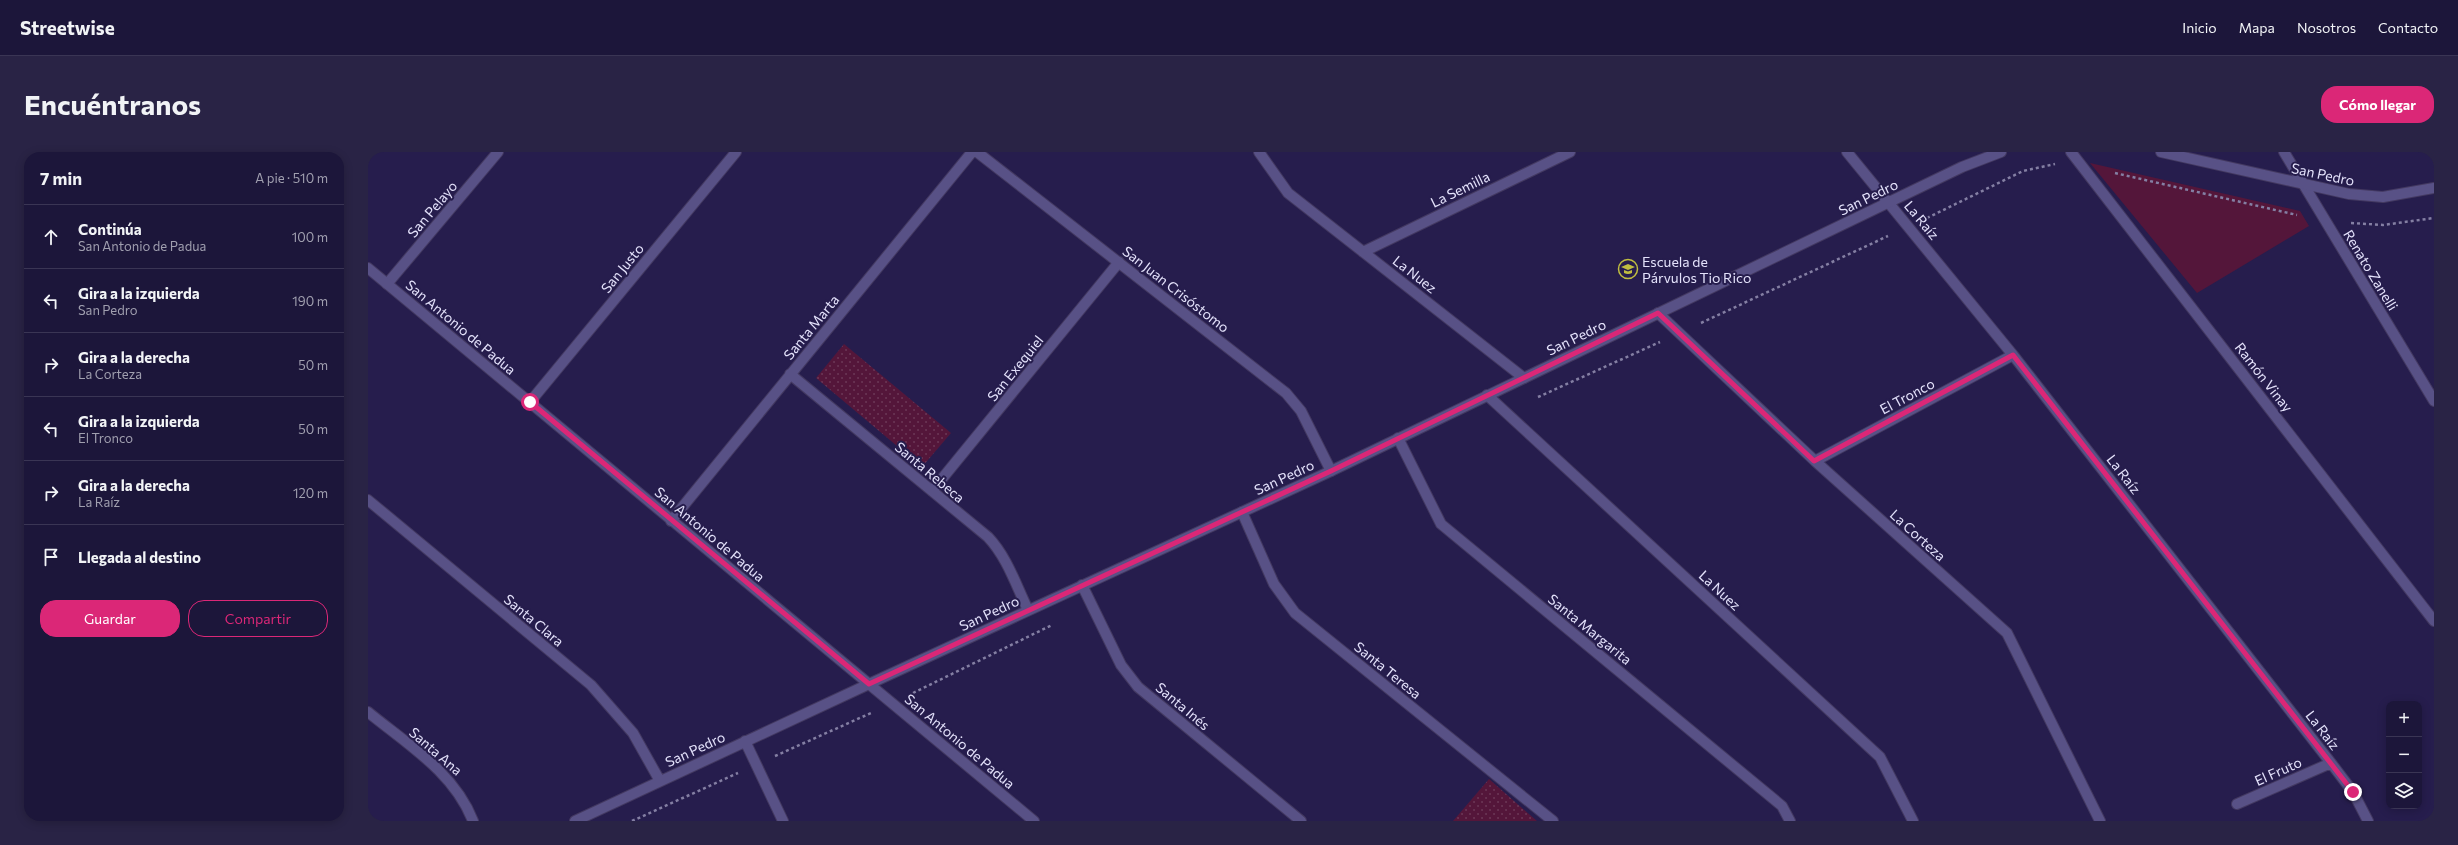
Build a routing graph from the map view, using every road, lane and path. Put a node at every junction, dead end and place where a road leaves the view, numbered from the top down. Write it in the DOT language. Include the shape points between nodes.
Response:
graph roads {
  1 [pos="498,152"];
  2 [pos="736,152"];
  3 [pos="972,152"];
  4 [pos="977,152"];
  5 [pos="1259,152"];
  6 [pos="1570,152"];
  7 [pos="1847,152"];
  8 [pos="2001,152"];
  9 [pos="2070,152"];
  10 [pos="2161,152"];
  11 [pos="2284,152"];
  12 [pos="2304,184"];
  13 [pos="2434,188"];
  14 [pos="1889,202"];
  15 [pos="1363,252"];
  16 [pos="1119,262"];
  17 [pos="368,268"];
  18 [pos="388,284"];
  19 [pos="1658,313"];
  20 [pos="2013,355"];
  21 [pos="790,374"];
  22 [pos="1524,378"];
  23 [pos="1487,395"];
  24 [pos="2434,401"];
  25 [pos="530,402"];
  26 [pos="1398,438"];
  27 [pos="1814,461"];
  28 [pos="1331,471"];
  29 [pos="932,491"];
  30 [pos="368,500"];
  31 [pos="1242,512"];
  32 [pos="671,520"];
  33 [pos="1082,585"];
  34 [pos="1028,610"];
  35 [pos="2434,621"];
  36 [pos="869,684"];
  37 [pos="368,712"];
  38 [pos="745,741"];
  39 [pos="2331,762"];
  40 [pos="660,781"];
  41 [pos="2237,804"];
  42 [pos="579,820"];
  43 [pos="473,821"];
  44 [pos="783,821"];
  45 [pos="1034,821"];
  46 [pos="1301,821"];
  47 [pos="1553,821"];
  48 [pos="1790,821"];
  49 [pos="1913,821"];
  50 [pos="2100,821"];
  51 [pos="2368,821"];
  1 -- 18 [label="street, San Pelayo"];
  2 -- 25 [label="street, San Justo"];
  3 -- 21 [label="street, Santa Marta"];
  4 -- 16 [label="street, San Juan Crisóstomo"];
  5 -- 15 [label="street, La Nuez" via="1288,193"];
  6 -- 15 [label="street, La Semilla"];
  7 -- 14 [label="street, La Raíz"];
  8 -- 14 [label="street, San Pedro" via="1962,167"];
  9 -- 35 [label="street, Ramón Vinay"];
  10 -- 12 [label="street, San Pedro"];
  11 -- 12 [label="street, Renato Zanelli"];
  12 -- 13 [label="street, San Pedro" via="2366,196 2404,195"];
  12 -- 24 [label="street, Renato Zanelli"];
  14 -- 19 [label="street, San Pedro"];
  14 -- 20 [label="street, La Raíz"];
  15 -- 22 [label="street, La Nuez"];
  16 -- 28 [label="street, San Juan Crisóstomo" via="1286,393 1301,411"];
  16 -- 29 [label="street, San Exequiel"];
  17 -- 18 [label="street, San Antonio de Padua"];
  18 -- 25 [label="street, San Antonio de Padua"];
  19 -- 22 [label="street, San Pedro"];
  19 -- 27 [label="street, La Corteza"];
  20 -- 27 [label="street, El Tronco"];
  20 -- 39 [label="street, La Raíz"];
  21 -- 29 [label="street, Santa Rebeca"];
  21 -- 32 [label="street, Santa Marta"];
  22 -- 23 [label="street, San Pedro"];
  23 -- 26 [label="street, San Pedro"];
  23 -- 49 [label="street, La Nuez" via="1880,756"];
  25 -- 32 [label="street, San Antonio de Padua"];
  26 -- 28 [label="street, San Pedro"];
  26 -- 48 [label="street, Santa Margarita" via="1441,524 1782,806"];
  27 -- 50 [label="street, La Corteza" via="2007,633"];
  28 -- 31 [label="street, San Pedro"];
  29 -- 34 [label="street, Santa Rebeca" via="998,547"];
  30 -- 40 [label="street, Santa Clara" via="591,685 633,733"];
  31 -- 33 [label="street, San Pedro"];
  31 -- 47 [label="street, Santa Teresa" via="1274,584 1295,613"];
  32 -- 36 [label="street, San Antonio de Padua"];
  33 -- 34 [label="street, San Pedro"];
  33 -- 46 [label="street, Santa Inés" via="1121,665 1138,687"];
  34 -- 36 [label="street, San Pedro"];
  36 -- 38 [label="street, San Pedro"];
  36 -- 45 [label="street, San Antonio de Padua"];
  37 -- 43 [label="street, Santa Ana" via="448,778 464,800"];
  38 -- 40 [label="street, San Pedro"];
  38 -- 44 [label="street"];
  39 -- 41 [label="street, El Fruto"];
  39 -- 51 [label="street, La Raíz" via="2353,792"];
  40 -- 42 [label="street, San Pedro"];
}
